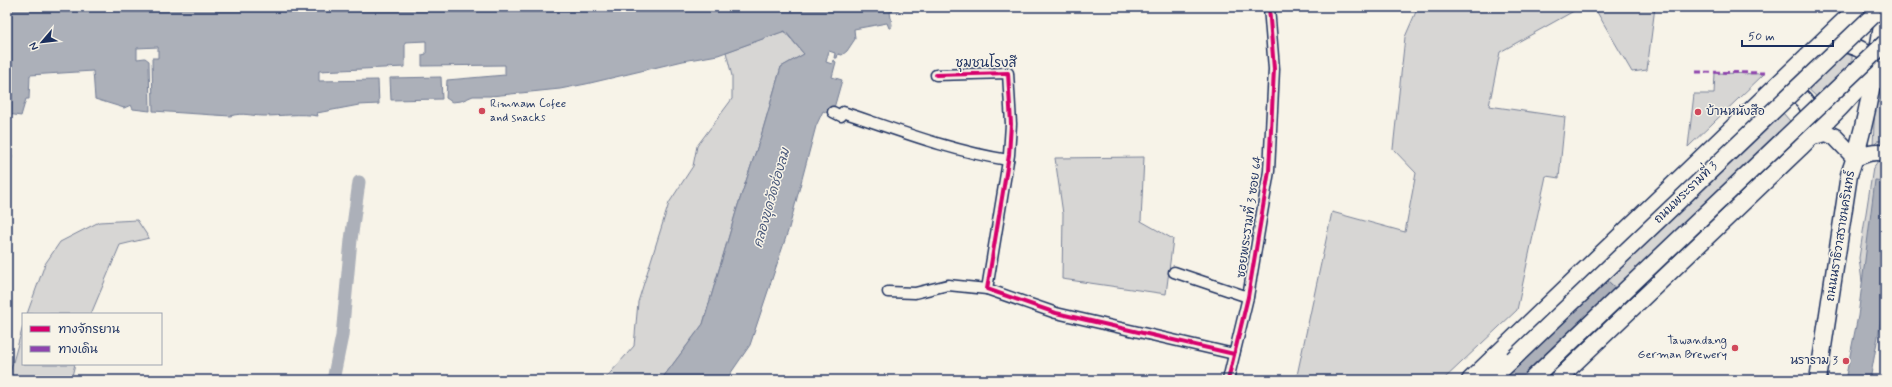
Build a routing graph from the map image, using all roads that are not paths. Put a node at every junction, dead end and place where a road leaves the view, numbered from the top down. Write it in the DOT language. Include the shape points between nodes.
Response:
graph roads {
  1 [pos="1269,7"];
  2 [pos="1858,7"];
  3 [pos="1882,7"];
  4 [pos="1885,9"];
  5 [pos="1885,43"];
  6 [pos="1818,44"];
  7 [pos="1880,64"];
  8 [pos="936,75"];
  9 [pos="1885,82"];
  10 [pos="1770,92"];
  11 [pos="833,112"];
  12 [pos="1813,136"];
  13 [pos="1885,153"];
  14 [pos="1855,158"];
  15 [pos="1008,160"];
  16 [pos="1174,272"];
  17 [pos="987,289"];
  18 [pos="888,292"];
  19 [pos="1248,297"];
  20 [pos="1234,354"];
  21 [pos="1228,380"];
  22 [pos="1470,380"];
  23 [pos="1491,380"];
  24 [pos="1531,380"];
  25 [pos="1557,380"];
  26 [pos="1818,380"];
  1 -- 19 [label="street, ซอยพระรามที่ 3 ซอย 64" via="1274,69 1269,171"];
  2 -- 6 [label="main road, ถนนพระรามที่ 3"];
  3 -- 23 [label="main road, ถนนพระรามที่ 3, bridge"];
  4 -- 7 [label="main road, ถนนนราธิวาสราชนครินทร์"];
  5 -- 24 [label="main road, bridge"];
  6 -- 7 [label="main road" via="1827,42 1859,48"];
  6 -- 10 [label="main road, ถนนพระรามที่ 3"];
  7 -- 9 [label="main road"];
  7 -- 12 [label="main road"];
  7 -- 14 [label="main road, ถนนนราธิวาสราชนครินทร์"];
  8 -- 15 [label="street" via="1008,73 1011,124"];
  10 -- 12 [label="main road" via="1790,91 1805,102 1811,114"];
  10 -- 22 [label="main road, ถนนพระรามที่ 3"];
  11 -- 15 [label="street" via="841,116 843,112 930,141"];
  12 -- 14 [label="main road" via="1827,133 1835,137"];
  12 -- 25 [label="main road"];
  13 -- 14 [label="main road" via="1866,153"];
  14 -- 26 [label="main road, ถนนนราธิวาสราชนครินทร์" via="1849,175"];
  15 -- 17 [label="street"];
  16 -- 19 [label="street"];
  17 -- 18 [label="street" via="948,285 915,293"];
  17 -- 20 [label="street" via="1056,313"];
  19 -- 20 [label="street, ซอยพระรามที่ 3 ซอย 64"];
  20 -- 21 [label="street, ซอยพระรามที่ 3 ซอย 64"];
}
